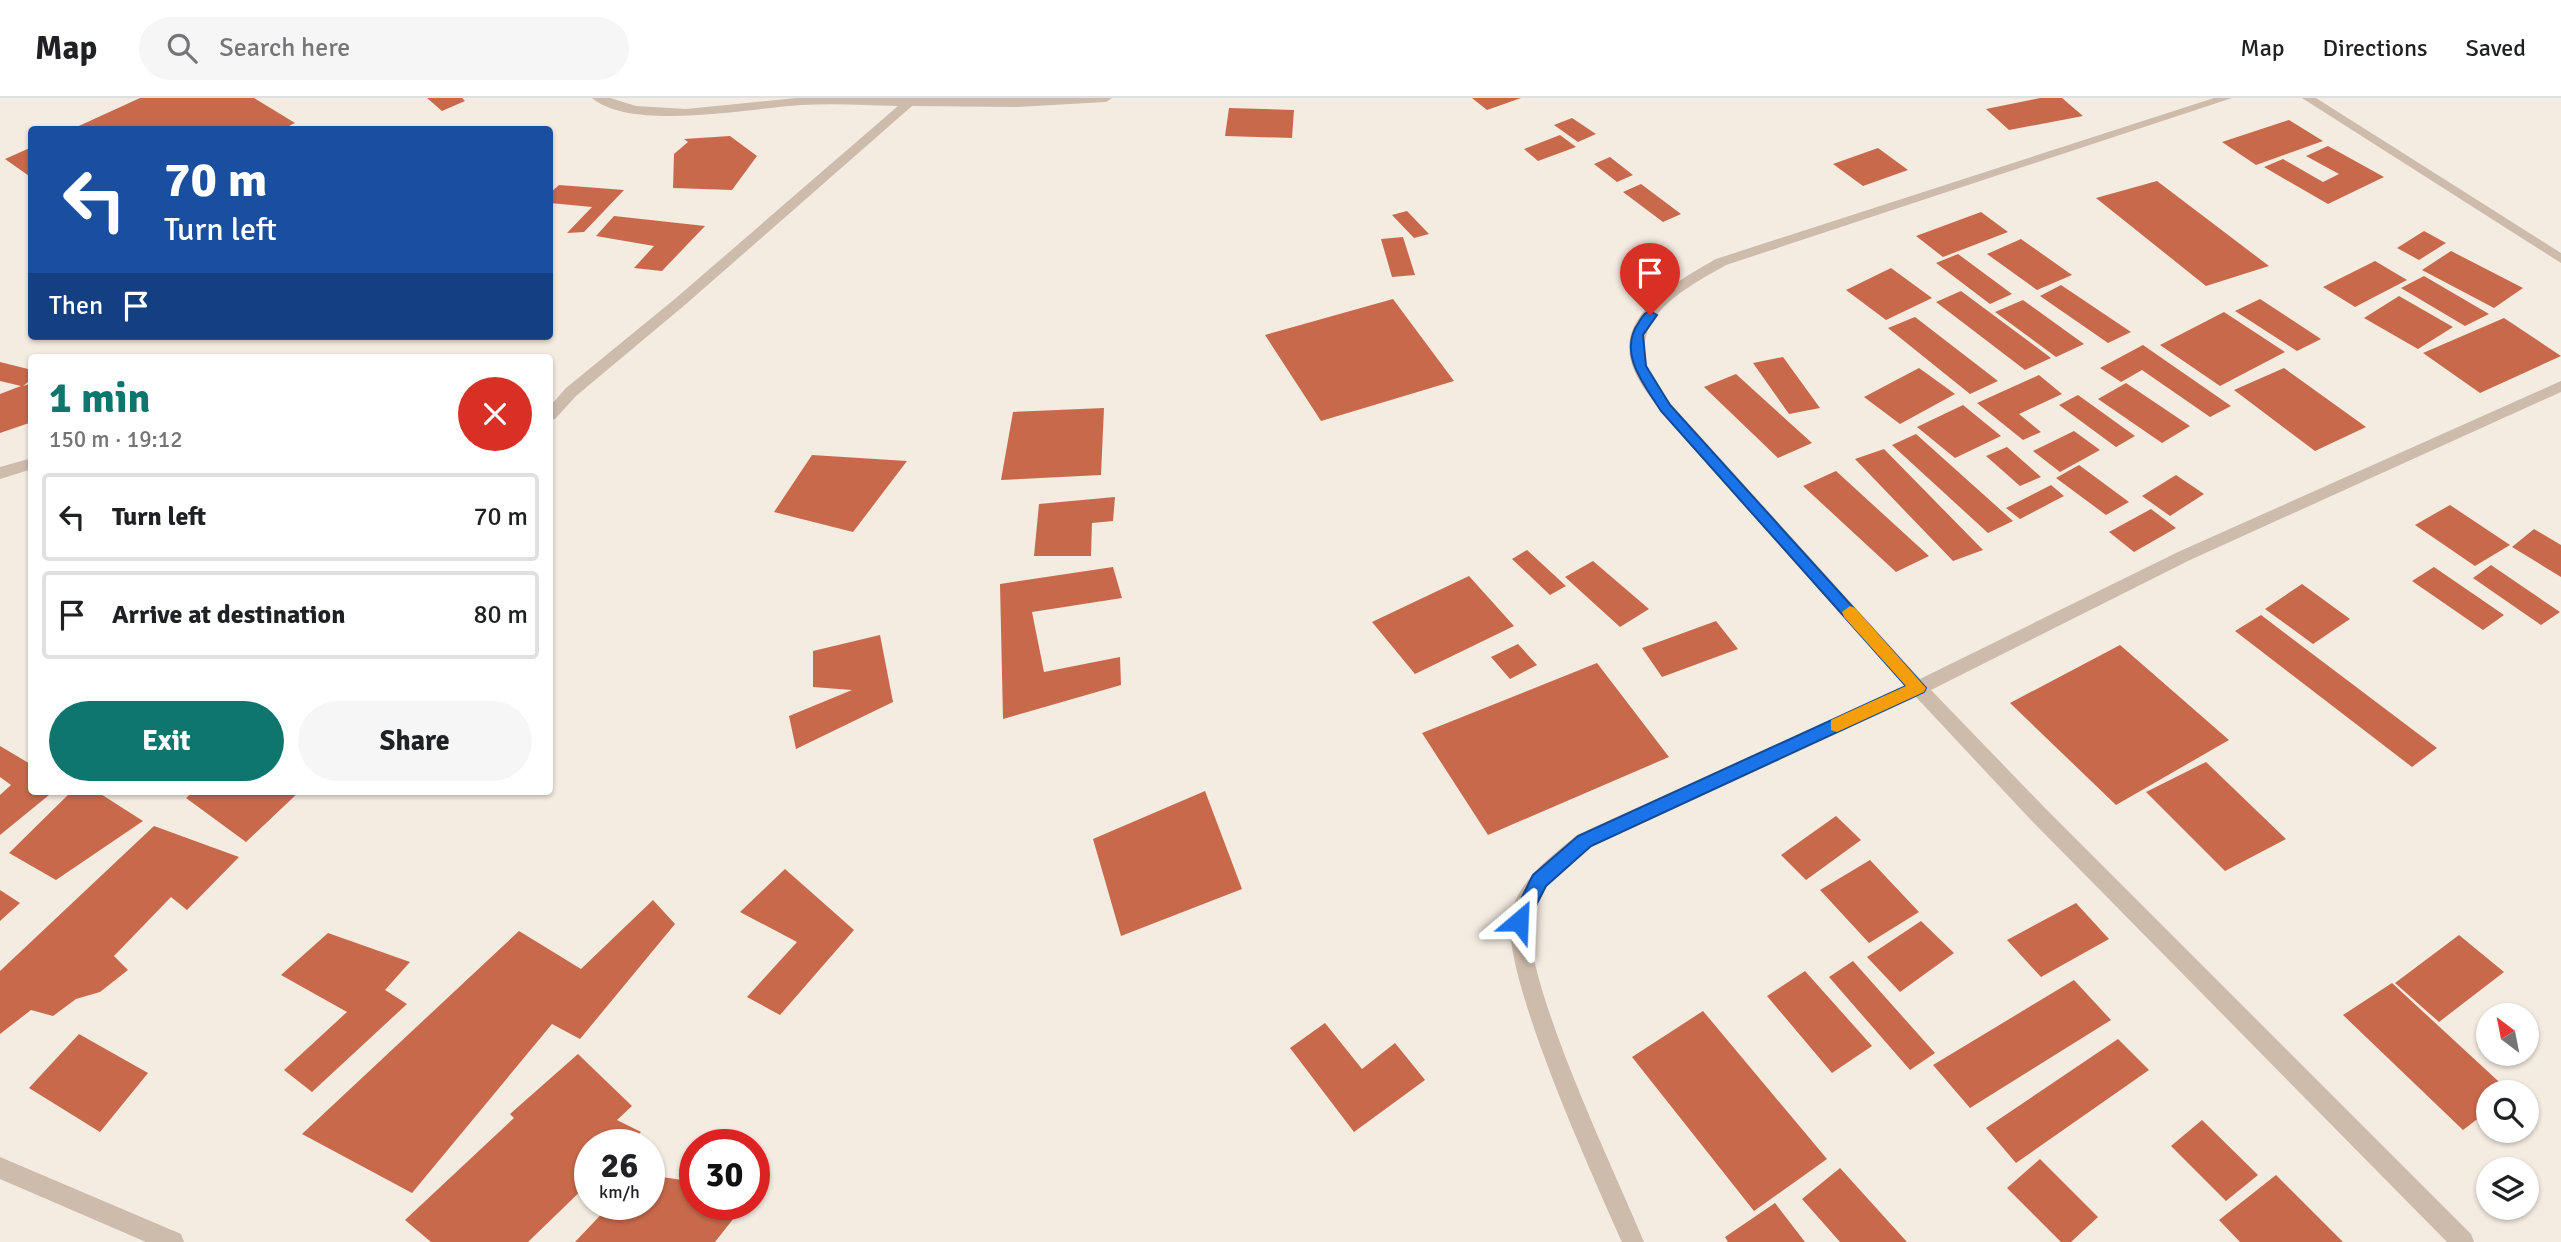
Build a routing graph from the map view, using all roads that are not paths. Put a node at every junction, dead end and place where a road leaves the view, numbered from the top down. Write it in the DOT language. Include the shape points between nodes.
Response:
graph roads {
  1 [pos="598,98"];
  2 [pos="1106,98"];
  3 [pos="2226,98"];
  4 [pos="2308,98"];
  5 [pos="965,101"];
  6 [pos="907,104"];
  7 [pos="2561,259"];
  8 [pos="2561,386"];
  9 [pos="553,412"];
  10 [pos="28,464"];
  11 [pos="0,473"];
  12 [pos="1918,688"];
  13 [pos="0,1168"];
  14 [pos="173,1242"];
  15 [pos="1633,1242"];
  16 [pos="2463,1242"];
  1 -- 6 [label="street" via="662,113 793,102"];
  2 -- 5 [label="street"];
  3 -- 12 [label="street" via="1721,262 1664,295 1636,335 1639,366 1666,408"];
  4 -- 7 [label="street"];
  5 -- 6 [label="street"];
  6 -- 9 [label="street"];
  8 -- 12 [label="street" via="2185,556"];
  10 -- 11 [label="street"];
  12 -- 15 [label="street" via="1584,841 1539,880 1524,906 1520,938 1544,1032"];
  12 -- 16 [label="street"];
  13 -- 14 [label="street"];
}
